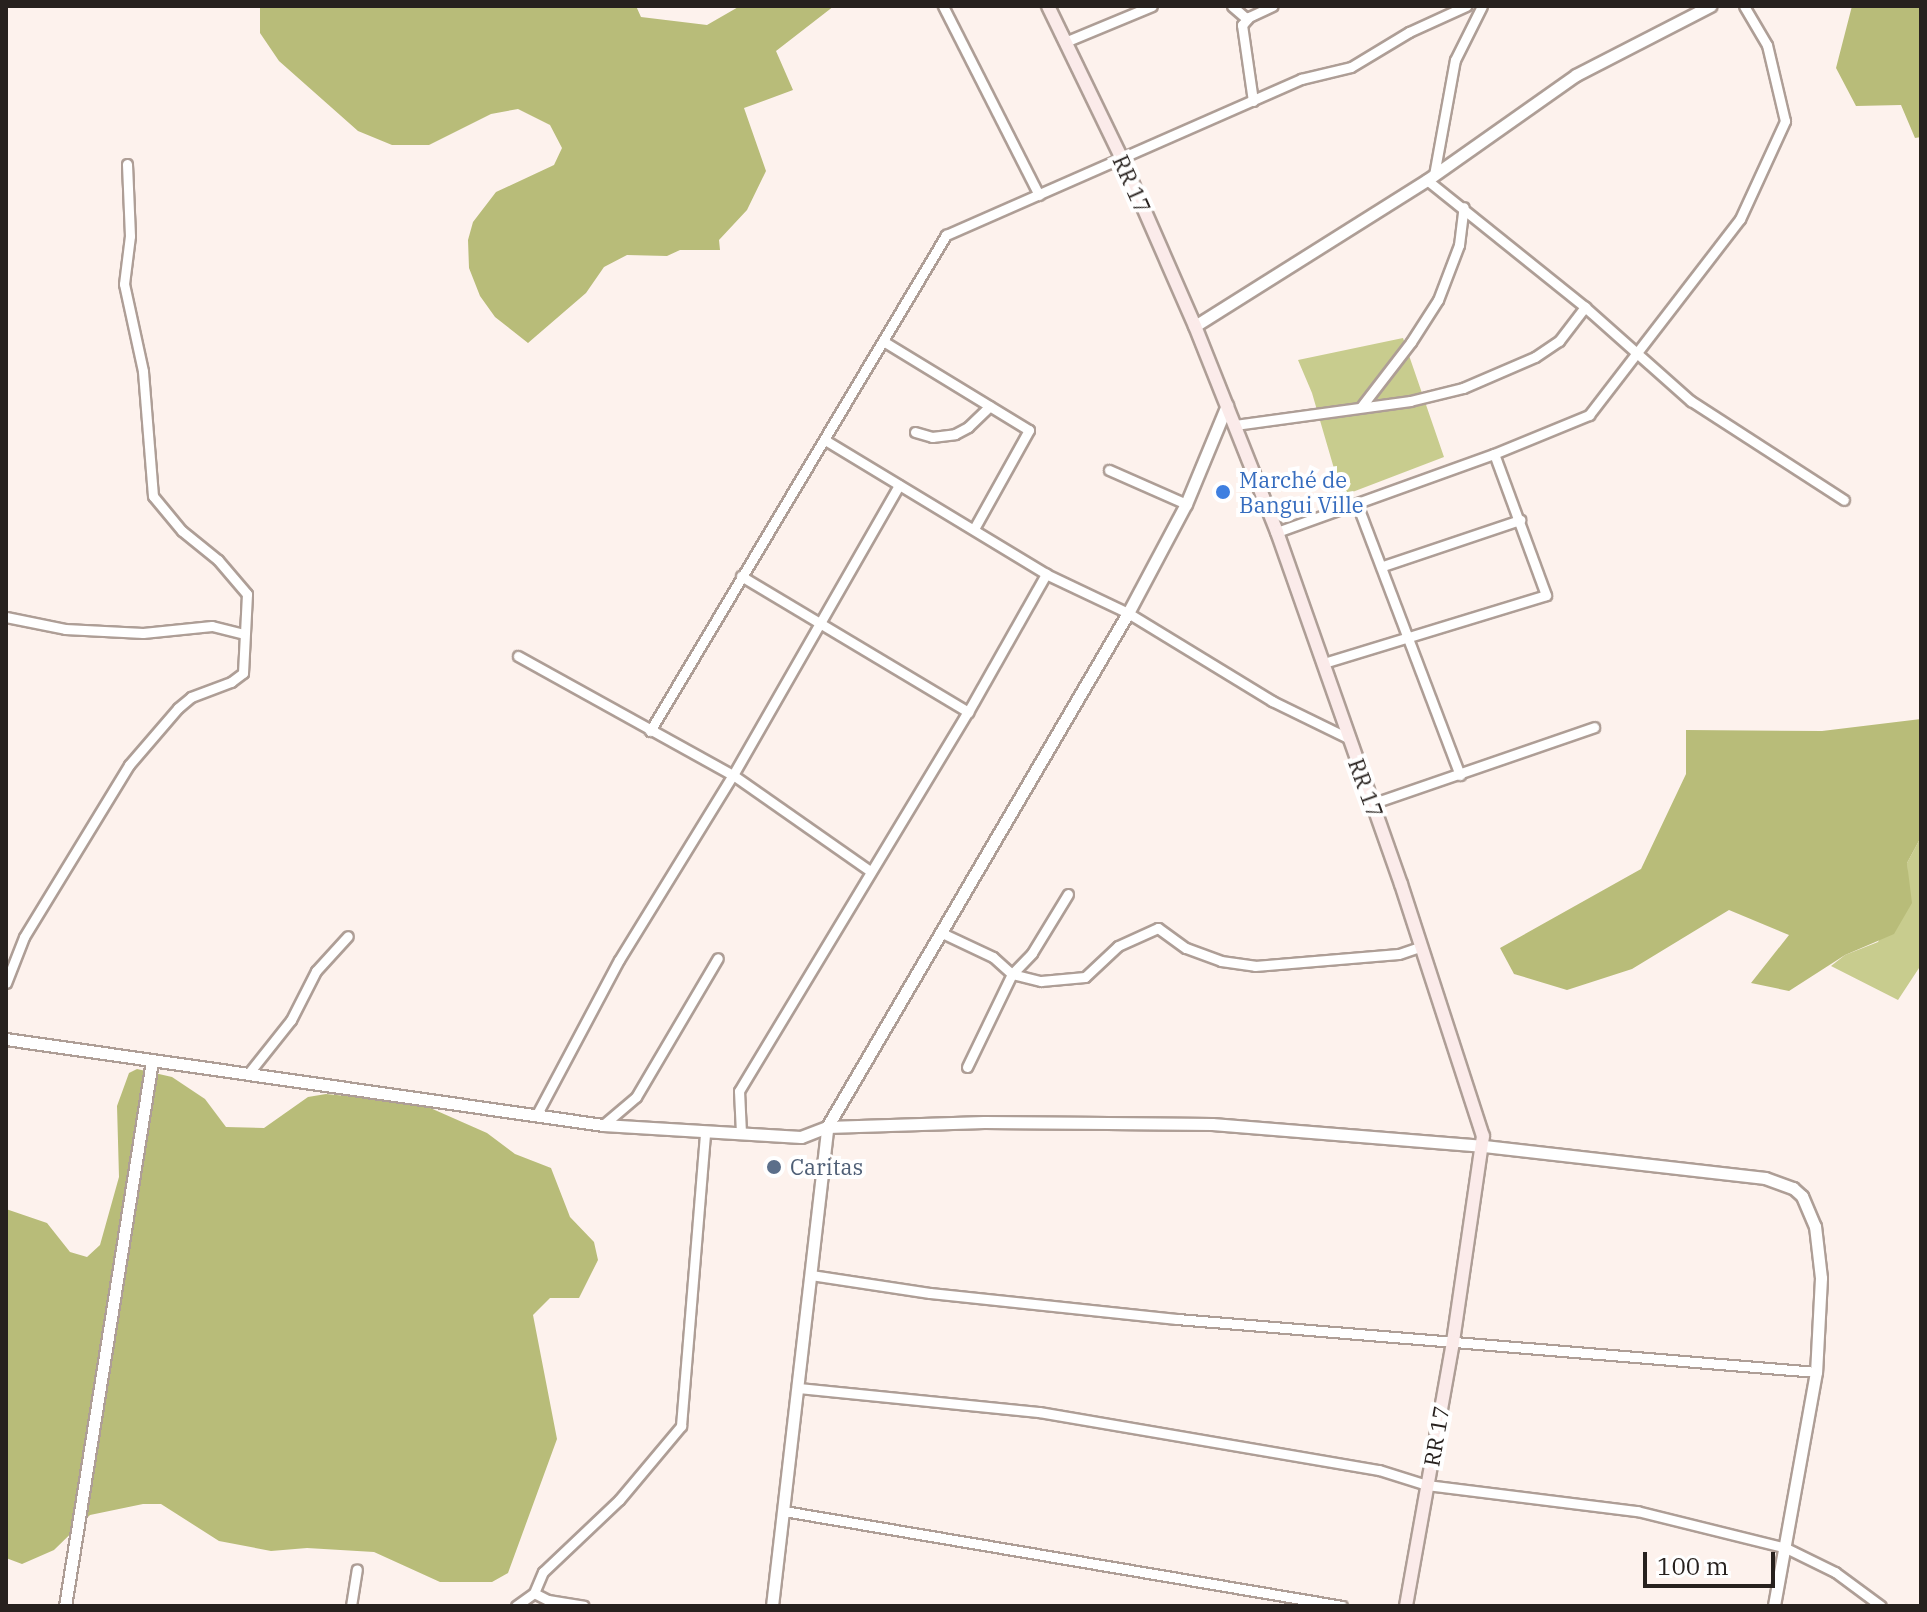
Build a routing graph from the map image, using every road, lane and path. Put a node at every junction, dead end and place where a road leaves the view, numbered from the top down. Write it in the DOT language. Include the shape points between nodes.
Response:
graph roads {
  1 [pos="943,6"];
  2 [pos="1048,6"];
  3 [pos="1152,6"];
  4 [pos="1232,6"];
  5 [pos="1273,6"];
  6 [pos="1466,6"];
  7 [pos="1482,6"];
  8 [pos="1710,6"];
  9 [pos="1744,6"];
  10 [pos="1247,19"];
  11 [pos="1065,42"];
  12 [pos="1253,101"];
  13 [pos="1122,159"];
  14 [pos="127,164"];
  15 [pos="1431,177"];
  16 [pos="1039,195"];
  17 [pos="1464,207"];
  18 [pos="1585,307"];
  19 [pos="1195,326"];
  20 [pos="883,341"];
  21 [pos="1637,355"];
  22 [pos="1227,405"];
  23 [pos="990,406"];
  24 [pos="1361,407"];
  25 [pos="1235,425"];
  26 [pos="915,432"];
  27 [pos="825,440"];
  28 [pos="1494,454"];
  29 [pos="1109,470"];
  30 [pos="899,485"];
  31 [pos="1844,500"];
  32 [pos="1186,504"];
  33 [pos="1357,504"];
  34 [pos="1520,520"];
  35 [pos="974,529"];
  36 [pos="1277,532"];
  37 [pos="1383,566"];
  38 [pos="1046,574"];
  39 [pos="741,576"];
  40 [pos="1128,613"];
  41 [pos="6,617"];
  42 [pos="820,624"];
  43 [pos="243,634"];
  44 [pos="1410,636"];
  45 [pos="518,656"];
  46 [pos="1324,663"];
  47 [pos="968,712"];
  48 [pos="1594,727"];
  49 [pos="650,731"];
  50 [pos="1348,738"];
  51 [pos="733,775"];
  52 [pos="1460,775"];
  53 [pos="1371,804"];
  54 [pos="870,871"];
  55 [pos="1068,894"];
  56 [pos="942,933"];
  57 [pos="348,936"];
  58 [pos="1422,946"];
  59 [pos="718,958"];
  60 [pos="1012,974"];
  61 [pos="6,983"];
  62 [pos="6,1039"];
  63 [pos="152,1061"];
  64 [pos="967,1067"];
  65 [pos="248,1074"];
  66 [pos="537,1114"];
  67 [pos="603,1125"];
  68 [pos="827,1127"];
  69 [pos="705,1131"];
  70 [pos="741,1133"];
  71 [pos="1484,1146"];
  72 [pos="811,1275"];
  73 [pos="1453,1342"];
  74 [pos="1816,1372"];
  75 [pos="798,1388"];
  76 [pos="1427,1485"];
  77 [pos="784,1511"];
  78 [pos="1786,1548"];
  79 [pos="357,1569"];
  80 [pos="534,1593"];
  81 [pos="65,1606"];
  82 [pos="351,1606"];
  83 [pos="516,1606"];
  84 [pos="584,1606"];
  85 [pos="772,1606"];
  86 [pos="1342,1606"];
  87 [pos="1406,1606"];
  88 [pos="1774,1606"];
  89 [pos="1881,1606"];
  1 -- 16 [label="street"];
  2 -- 11 [label="main road, RR 17 / RR 17"];
  3 -- 11 [label="street"];
  4 -- 10 [label="street"];
  5 -- 10 [label="street"];
  6 -- 12 [label="street" via="1355,65 1301,79"];
  7 -- 15 [label="street" via="1455,60"];
  8 -- 15 [label="street" via="1576,75"];
  9 -- 21 [label="street" via="1767,45 1785,121 1740,219"];
  10 -- 12 [label="street" via="1242,25"];
  11 -- 13 [label="main road, RR 17 / RR 17"];
  12 -- 13 [label="street"];
  13 -- 16 [label="street"];
  13 -- 19 [label="main road, RR 17 / RR 17"];
  14 -- 43 [label="street" via="130,236 124,284 143,371 153,496 247,594"];
  15 -- 17 [label="street"];
  15 -- 19 [label="street"];
  16 -- 20 [label="street" via="946,235"];
  17 -- 18 [label="street"];
  17 -- 24 [label="street" via="1459,245 1438,300"];
  18 -- 21 [label="street"];
  18 -- 24 [label="street" via="1565,335 1535,357 1456,390"];
  19 -- 22 [label="main road, RR 17 / RR 17"];
  20 -- 23 [label="street"];
  20 -- 27 [label="street"];
  21 -- 28 [label="street" via="1589,415"];
  21 -- 31 [label="street" via="1691,401"];
  22 -- 25 [label="main road, RR 17 / RR 17"];
  22 -- 32 [label="street"];
  23 -- 26 [label="street" via="955,434 932,437"];
  23 -- 35 [label="street" via="1029,430"];
  24 -- 25 [label="street"];
  25 -- 36 [label="main road, RR 17 / RR 17"];
  27 -- 30 [label="street"];
  27 -- 39 [label="street"];
  28 -- 33 [label="street"];
  28 -- 34 [label="street"];
  29 -- 32 [label="street"];
  30 -- 35 [label="street"];
  30 -- 42 [label="street"];
  32 -- 40 [label="street"];
  33 -- 36 [label="street"];
  33 -- 37 [label="street"];
  34 -- 37 [label="street"];
  34 -- 44 [label="street" via="1546,595"];
  35 -- 38 [label="street"];
  36 -- 46 [label="main road, RR 17 / RR 17"];
  37 -- 44 [label="street"];
  38 -- 40 [label="street"];
  38 -- 47 [label="street"];
  39 -- 42 [label="street"];
  39 -- 49 [label="street"];
  40 -- 50 [label="street" via="1272,701"];
  40 -- 56 [label="street"];
  41 -- 43 [label="street" via="65,629 143,633 212,626"];
  42 -- 47 [label="street"];
  42 -- 51 [label="street"];
  43 -- 61 [label="street" via="243,673 191,697 129,765 24,937"];
  44 -- 46 [label="street"];
  44 -- 52 [label="street"];
  45 -- 49 [label="street"];
  46 -- 50 [label="main road, RR 17 / RR 17"];
  47 -- 54 [label="street"];
  48 -- 52 [label="street"];
  49 -- 51 [label="street"];
  50 -- 53 [label="main road, RR 17 / RR 17"];
  51 -- 54 [label="street"];
  51 -- 66 [label="street" via="619,960"];
  52 -- 53 [label="street"];
  53 -- 58 [label="main road, RR 17 / RR 17"];
  54 -- 70 [label="street" via="739,1091"];
  55 -- 60 [label="street" via="1032,953"];
  56 -- 60 [label="street" via="993,957"];
  56 -- 68 [label="street"];
  57 -- 65 [label="street" via="316,971 291,1020"];
  58 -- 60 [label="street" via="1399,954 1255,966 1186,948 1158,928 1118,946 1085,977 1041,981"];
  58 -- 71 [label="main road, RR 17 / RR 17"];
  59 -- 67 [label="street" via="636,1097"];
  60 -- 64 [label="street"];
  62 -- 63 [label="street"];
  63 -- 65 [label="street"];
  63 -- 81 [label="street"];
  65 -- 66 [label="street"];
  66 -- 67 [label="street"];
  67 -- 69 [label="street"];
  68 -- 70 [label="street" via="801,1137"];
  68 -- 71 [label="street" via="1212,1124"];
  68 -- 72 [label="street"];
  69 -- 70 [label="street"];
  69 -- 80 [label="street" via="681,1426 619,1500 543,1572"];
  71 -- 73 [label="main road, RR 17 / RR 17"];
  71 -- 74 [label="street" via="1765,1178 1793,1188 1802,1196 1817,1239 1821,1278"];
  72 -- 73 [label="street" via="1177,1319"];
  72 -- 75 [label="street"];
  73 -- 74 [label="street"];
  73 -- 76 [label="main road, RR 17 / RR 17"];
  74 -- 78 [label="street"];
  75 -- 76 [label="street" via="1039,1412 1364,1467"];
  75 -- 77 [label="street"];
  76 -- 78 [label="street" via="1637,1511"];
  76 -- 87 [label="main road, RR 17 / RR 17"];
  77 -- 85 [label="street"];
  77 -- 86 [label="street"];
  78 -- 88 [label="street"];
  78 -- 89 [label="street" via="1835,1572"];
  79 -- 82 [label="street"];
  80 -- 83 [label="street"];
  80 -- 84 [label="street"];
}
